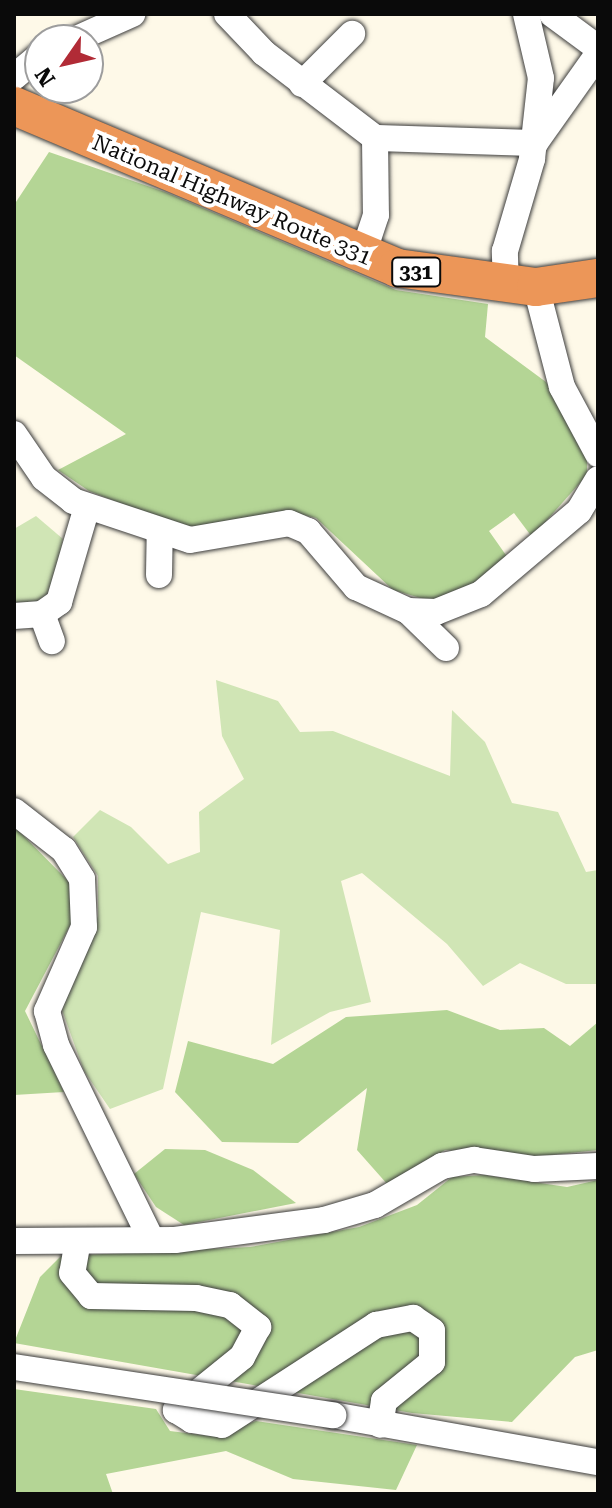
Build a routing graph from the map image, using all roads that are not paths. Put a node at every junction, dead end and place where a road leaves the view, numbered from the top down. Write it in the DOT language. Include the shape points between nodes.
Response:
graph roads {
  1 [pos="132,14"];
  2 [pos="227,14"];
  3 [pos="526,14"];
  4 [pos="552,14"];
  5 [pos="104,27"];
  6 [pos="352,34"];
  7 [pos="598,51"];
  8 [pos="302,84"];
  9 [pos="14,106"];
  10 [pos="375,138"];
  11 [pos="535,143"];
  12 [pos="362,257"];
  13 [pos="598,278"];
  14 [pos="521,286"];
  15 [pos="14,434"];
  16 [pos="598,454"];
  17 [pos="598,479"];
  18 [pos="87,507"];
  19 [pos="160,536"];
  20 [pos="159,575"];
  21 [pos="408,611"];
  22 [pos="42,614"];
  23 [pos="14,616"];
  24 [pos="52,641"];
  25 [pos="446,648"];
  26 [pos="14,811"];
  27 [pos="598,1166"];
  28 [pos="151,1239"];
  29 [pos="14,1241"];
  30 [pos="77,1246"];
  31 [pos="14,1367"];
  32 [pos="380,1425"];
  33 [pos="598,1462"];
  1 -- 5 [label="street"];
  2 -- 8 [label="street"];
  3 -- 11 [label="street" via="541,78"];
  4 -- 7 [label="street"];
  6 -- 8 [label="street"];
  7 -- 11 [label="street"];
  8 -- 10 [label="street"];
  9 -- 12 [label="highway, National Highway Route 331 / 331"];
  10 -- 11 [label="street"];
  10 -- 12 [label="street" via="376,215"];
  11 -- 14 [label="street" via="505,251"];
  12 -- 14 [label="highway, National Highway Route 331 / 331"];
  13 -- 14 [label="highway, National Highway Route 331 / 331"];
  14 -- 16 [label="street" via="562,387"];
  15 -- 18 [label="street" via="44,478"];
  17 -- 21 [label="street" via="579,511 481,594 436,612"];
  18 -- 19 [label="street"];
  18 -- 22 [label="street" via="59,602"];
  19 -- 20 [label="street"];
  19 -- 21 [label="street" via="218,538 289,523 308,531 356,587"];
  21 -- 25 [label="street"];
  22 -- 23 [label="street"];
  22 -- 24 [label="street"];
  26 -- 28 [label="street" via="64,850 82,879 84,927 47,1011 56,1045"];
  27 -- 28 [label="street" via="534,1169 474,1160 442,1166 375,1205 324,1220"];
  28 -- 30 [label="street"];
  29 -- 30 [label="street"];
  30 -- 32 [label="street" via="72,1273 91,1296 196,1298 230,1305 258,1327 242,1357 176,1410 192,1420 222,1425 376,1325 413,1318 432,1331 432,1362 384,1401"];
  31 -- 32 [label="street, bridge"];
  32 -- 33 [label="street" via="566,1451"];
}
